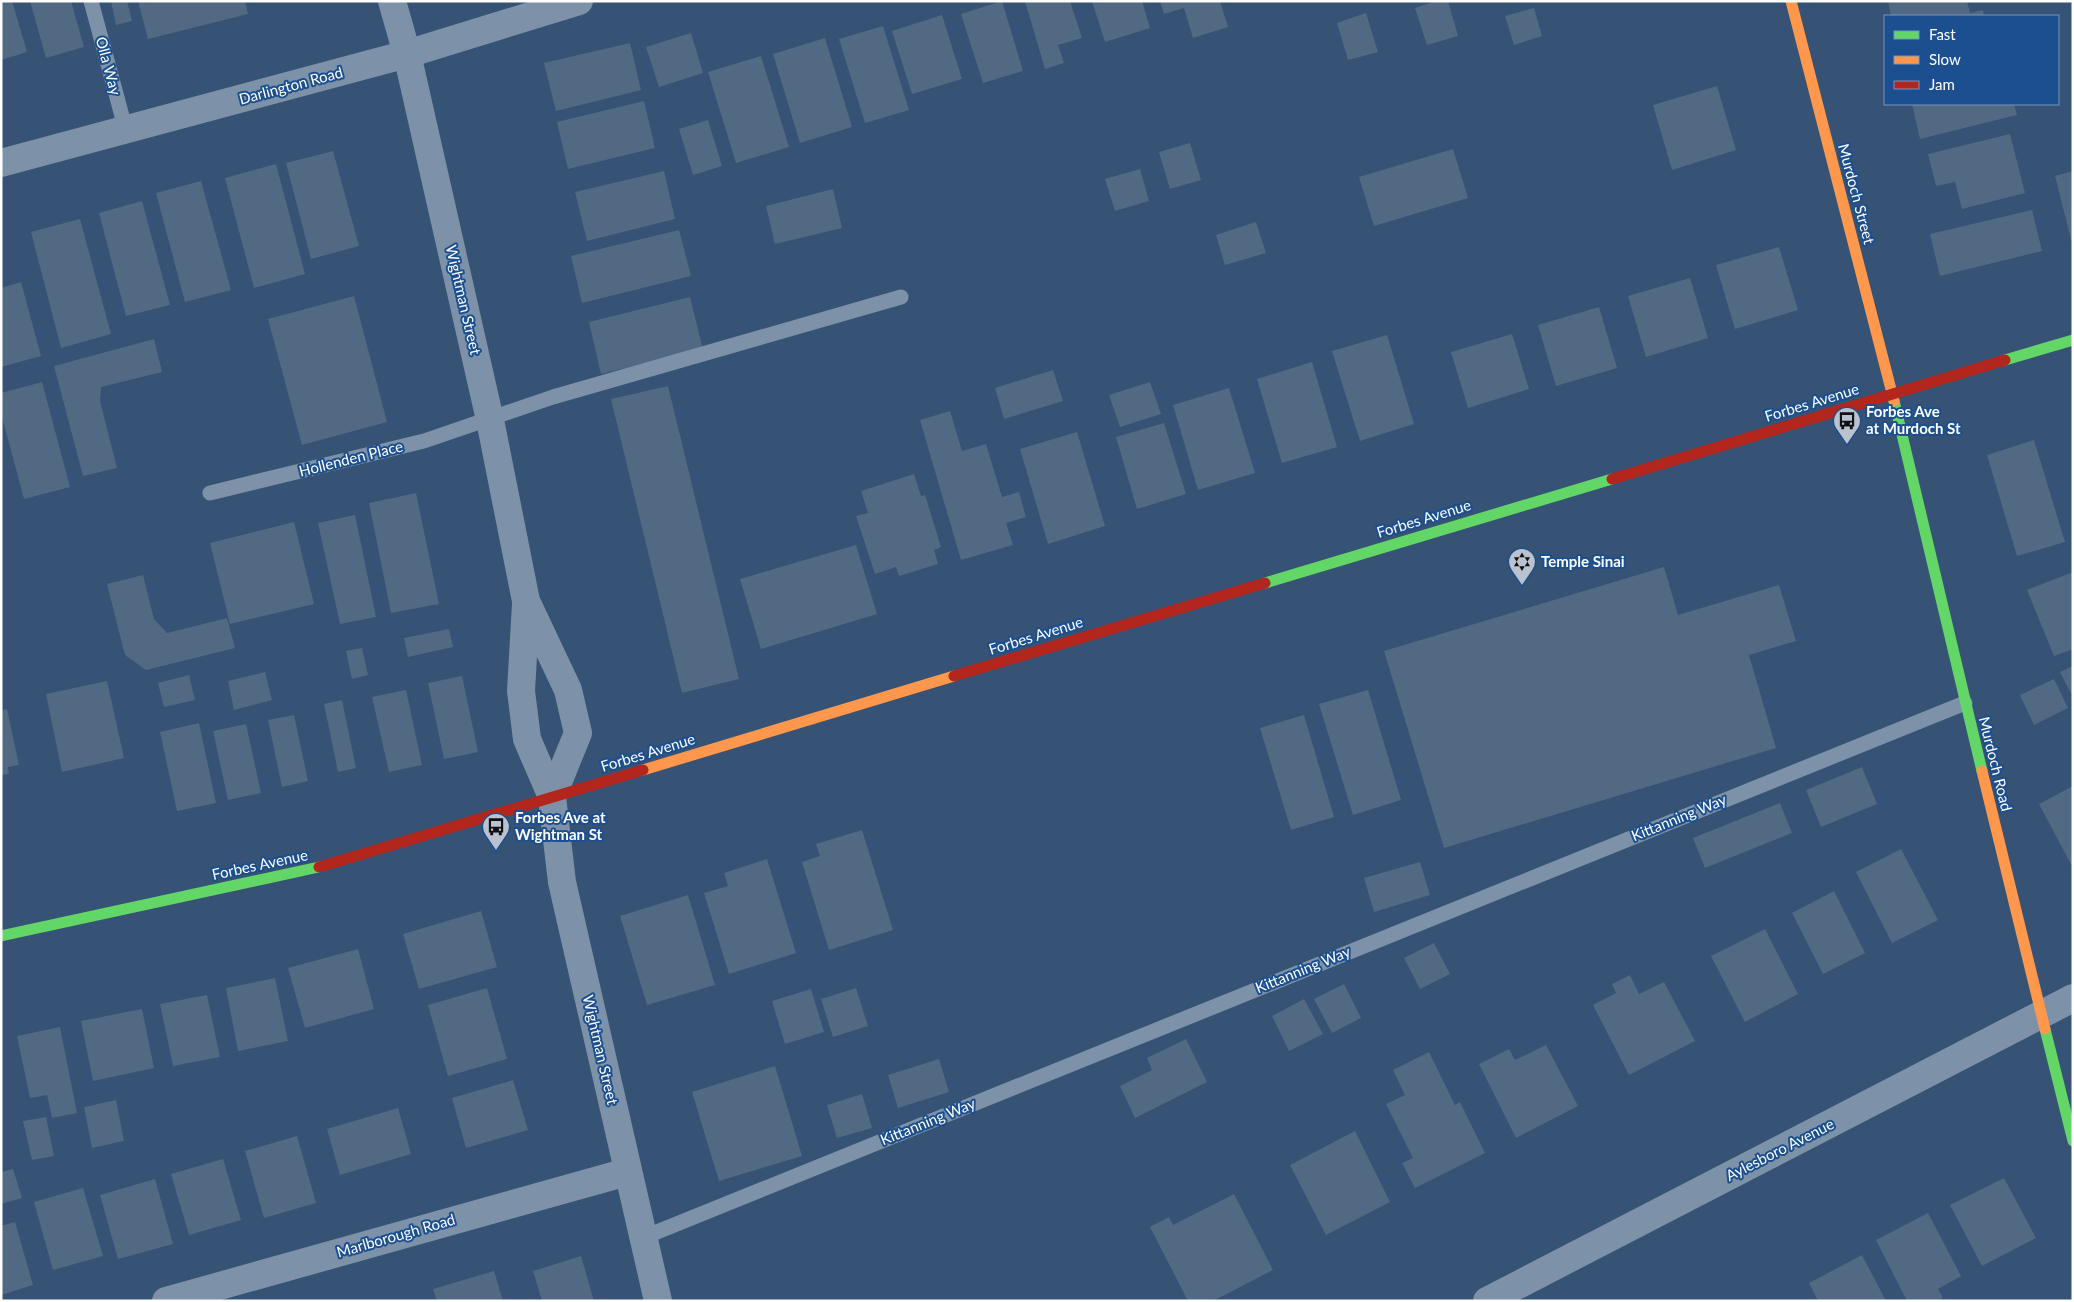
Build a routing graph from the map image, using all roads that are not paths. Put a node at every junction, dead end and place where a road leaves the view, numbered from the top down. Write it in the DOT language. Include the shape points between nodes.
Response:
graph roads {
  1 [pos="91,1"];
  2 [pos="392,1"];
  3 [pos="579,1"];
  4 [pos="1791,1"];
  5 [pos="407,54"];
  6 [pos="126,131"];
  7 [pos="1,163"];
  8 [pos="901,296"];
  9 [pos="2073,340"];
  10 [pos="1892,394"];
  11 [pos="490,420"];
  12 [pos="210,493"];
  13 [pos="526,601"];
  14 [pos="1965,703"];
  15 [pos="552,798"];
  16 [pos="1,936"];
  17 [pos="2073,998"];
  18 [pos="2042,1014"];
  19 [pos="2073,1141"];
  20 [pos="627,1172"];
  21 [pos="642,1238"];
  22 [pos="166,1301"];
  23 [pos="658,1301"];
  24 [pos="1487,1301"];
  1 -- 6 [label="lane, Olla Way"];
  2 -- 5 [label="street, Wightman Street"];
  3 -- 5 [label="street, Darlington Road"];
  4 -- 10 [label="main road, Murdoch Street"];
  5 -- 6 [label="street, Darlington Road"];
  5 -- 11 [label="street, Wightman Street"];
  6 -- 7 [label="street, Darlington Road"];
  8 -- 11 [label="lane, Hollenden Place" via="553,397"];
  9 -- 10 [label="main road, Forbes Avenue"];
  10 -- 14 [label="main road, Murdoch Road"];
  10 -- 15 [label="main road, Forbes Avenue"];
  11 -- 12 [label="lane, Hollenden Place" via="424,441"];
  11 -- 13 [label="street, Wightman Street"];
  13 -- 15 [label="street, Wightman Street" via="521,691 527,739"];
  13 -- 15 [label="street, Wightman Street" via="568,690 578,734"];
  14 -- 18 [label="main road, Murdoch Road"];
  14 -- 21 [label="lane, Kittanning Way"];
  15 -- 16 [label="main road, Forbes Avenue" via="309,870"];
  15 -- 20 [label="street, Wightman Street" via="562,882"];
  17 -- 18 [label="street, Aylesboro Avenue"];
  18 -- 19 [label="main road, Murdoch Road"];
  18 -- 24 [label="street, Aylesboro Avenue"];
  20 -- 21 [label="street, Wightman Street"];
  20 -- 22 [label="street, Marlborough Road"];
  21 -- 23 [label="street, Wightman Street"];
}
